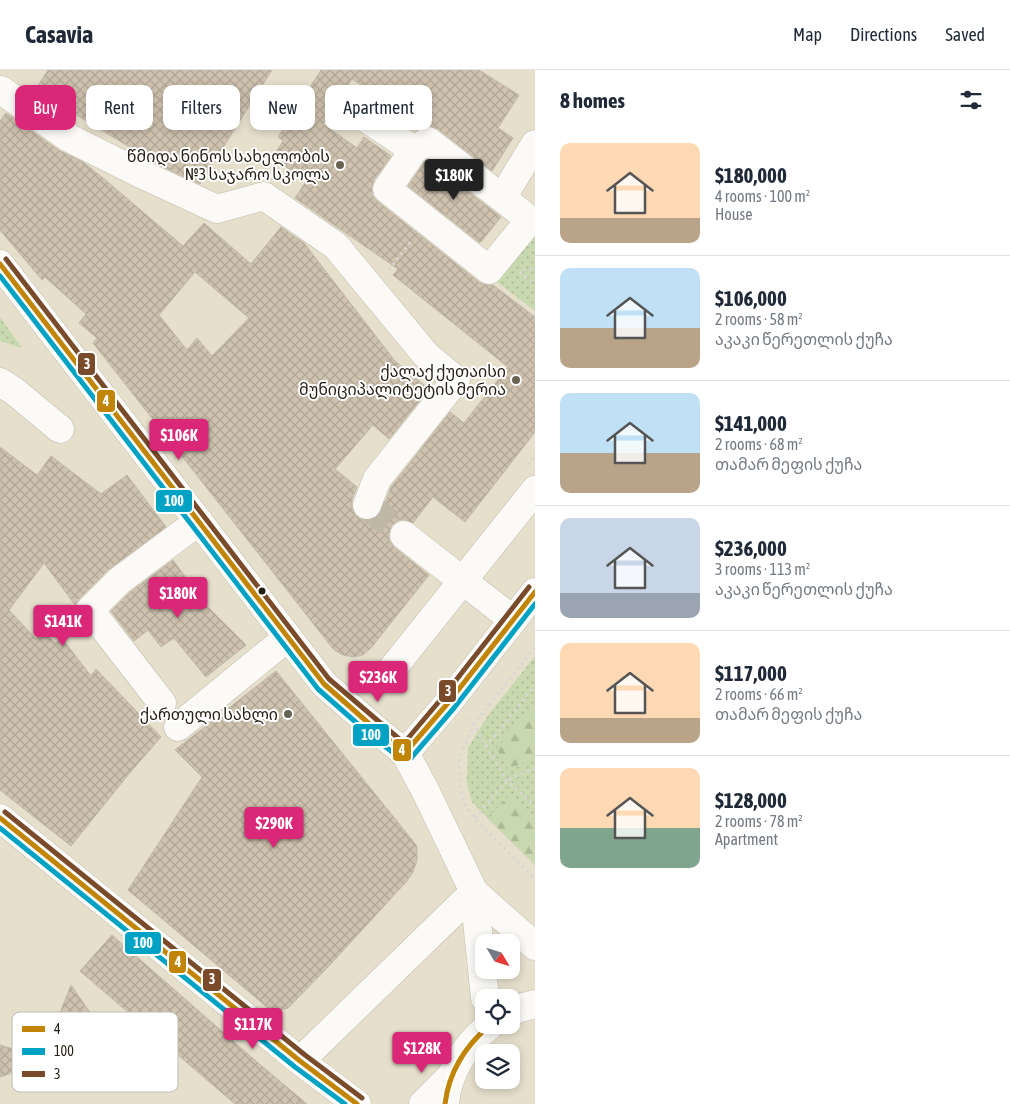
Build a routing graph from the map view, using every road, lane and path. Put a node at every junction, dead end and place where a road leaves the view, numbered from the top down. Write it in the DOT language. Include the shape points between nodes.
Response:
graph roads {
  1 [pos="14,70"];
  2 [pos="0,90"];
  3 [pos="384,130"];
  4 [pos="535,144"];
  5 [pos="414,150"];
  6 [pos="502,198"];
  7 [pos="426,220"];
  8 [pos="0,264"];
  9 [pos="516,270"];
  10 [pos="535,284"];
  11 [pos="374,292"];
  12 [pos="0,382"];
  13 [pos="60,429"];
  14 [pos="535,490"];
  15 [pos="367,505"];
  16 [pos="198,521"];
  17 [pos="404,535"];
  18 [pos="464,581"];
  19 [pos="535,592"];
  20 [pos="513,620"];
  21 [pos="288,637"];
  22 [pos="535,646"];
  23 [pos="389,673"];
  24 [pos="535,686"];
  25 [pos="162,703"];
  26 [pos="474,724"];
  27 [pos="178,727"];
  28 [pos="486,747"];
  29 [pos="406,752"];
  30 [pos="535,768"];
  31 [pos="507,780"];
  32 [pos="535,806"];
  33 [pos="0,818"];
  34 [pos="475,818"];
  35 [pos="535,879"];
  36 [pos="474,892"];
  37 [pos="535,946"];
  38 [pos="484,989"];
  39 [pos="535,1004"];
  40 [pos="520,1008"];
  41 [pos="480,1034"];
  42 [pos="300,1061"];
  43 [pos="452,1075"];
  44 [pos="357,1104"];
  45 [pos="423,1104"];
  46 [pos="445,1104"];
  1 -- 2 [label="main road"];
  2 -- 11 [label="main road" via="69,138 217,209 264,196 336,246"];
  3 -- 5 [label="main road"];
  4 -- 6 [label="main road"];
  5 -- 6 [label="main road" via="428,141"];
  5 -- 7 [label="main road" via="387,189"];
  6 -- 7 [label="main road" via="530,220 489,270"];
  7 -- 11 [label="path"];
  8 -- 16 [label="main road"];
  9 -- 10 [label="path"];
  11 -- 15 [label="main road" via="426,355 456,380 377,479"];
  12 -- 13 [label="main road"];
  14 -- 18 [label="main road"];
  16 -- 21 [label="main road"];
  16 -- 25 [label="main road" via="119,581 90,610"];
  17 -- 18 [label="main road"];
  18 -- 20 [label="main road"];
  18 -- 23 [label="main road"];
  19 -- 20 [label="main road"];
  20 -- 29 [label="main road"];
  21 -- 27 [label="main road"];
  21 -- 29 [label="main road" via="324,684"];
  22 -- 26 [label="path"];
  24 -- 28 [label="path"];
  26 -- 28 [label="path"];
  26 -- 34 [label="path" via="459,758 459,781 464,803"];
  28 -- 31 [label="path"];
  29 -- 36 [label="main road"];
  30 -- 31 [label="path"];
  31 -- 32 [label="path"];
  31 -- 34 [label="path"];
  33 -- 42 [label="main road"];
  34 -- 35 [label="path"];
  36 -- 37 [label="main road"];
  36 -- 38 [label="main road"];
  36 -- 42 [label="main road"];
  39 -- 40 [label="main road"];
  41 -- 43 [label="main road" via="463,1053"];
  42 -- 44 [label="main road"];
  43 -- 45 [label="main road"];
  43 -- 46 [label="main road"];
}
